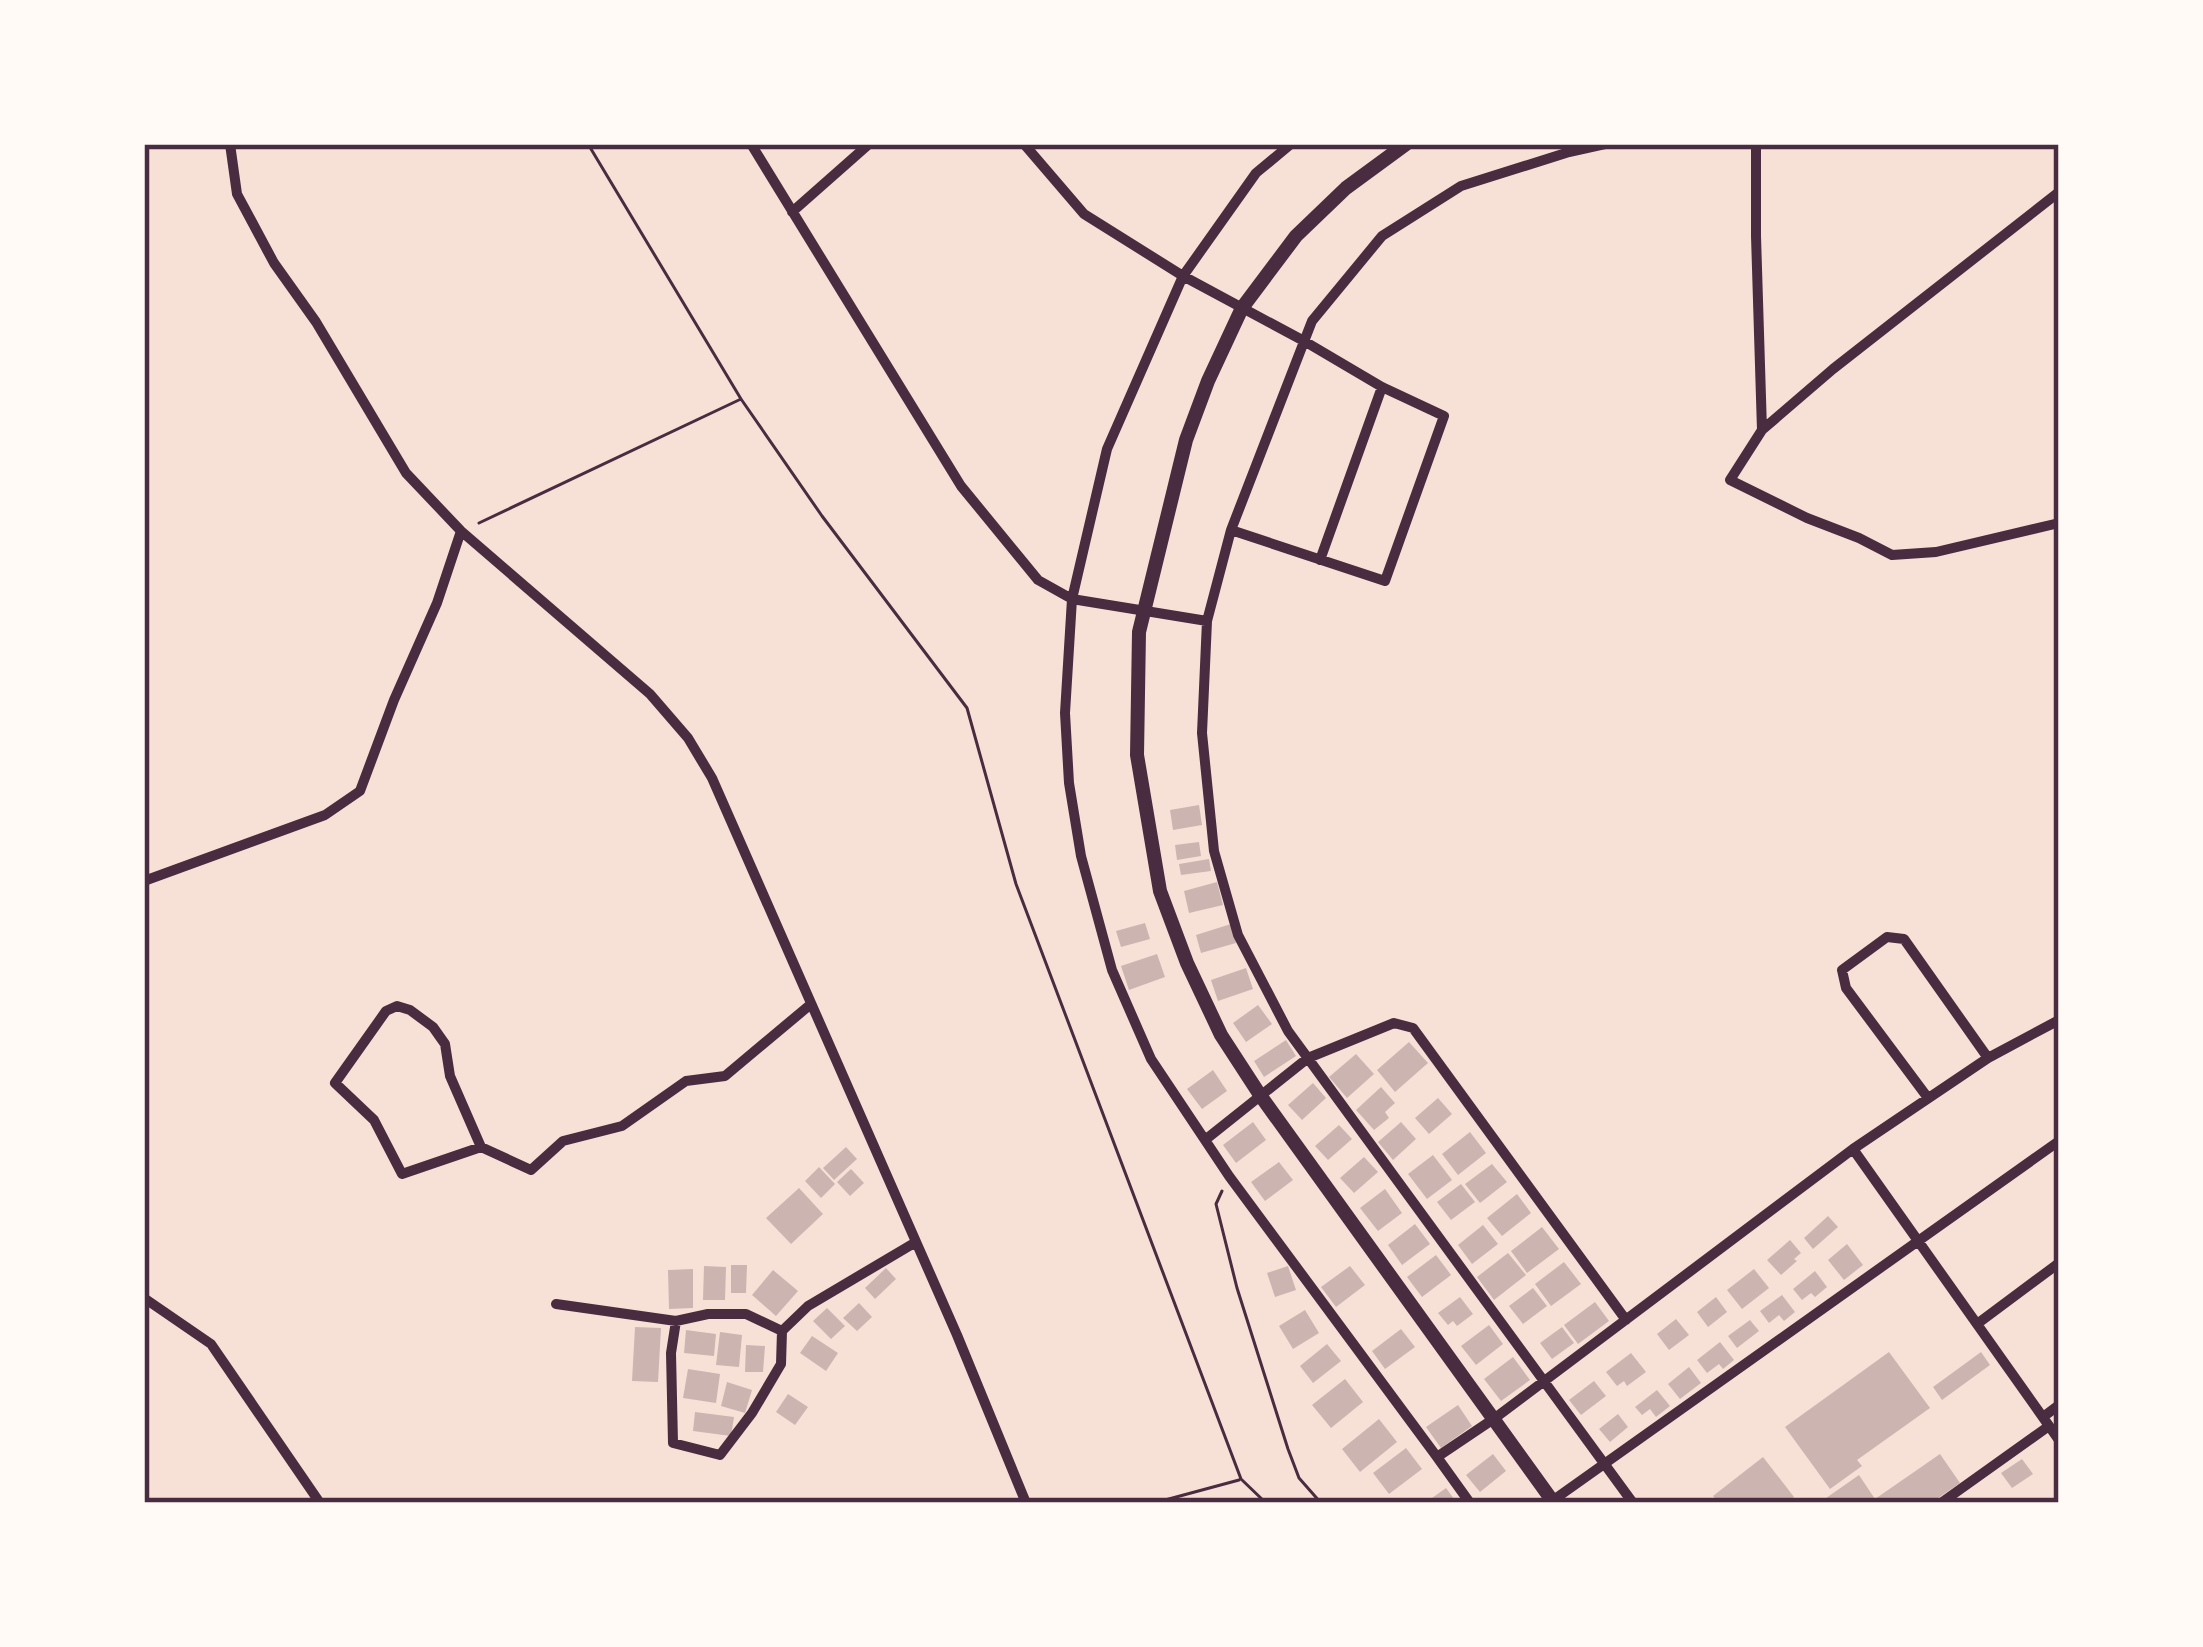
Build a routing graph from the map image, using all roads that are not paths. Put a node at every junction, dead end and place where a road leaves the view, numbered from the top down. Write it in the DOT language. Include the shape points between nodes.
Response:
graph roads {
  1 [pos="230,144"];
  2 [pos="752,144"];
  3 [pos="869,144"];
  4 [pos="1024,144"];
  5 [pos="1291,144"];
  6 [pos="1605,144"];
  7 [pos="1756,144"];
  8 [pos="1403,145"];
  9 [pos="2059,191"];
  10 [pos="792,212"];
  11 [pos="1183,276"];
  12 [pos="1242,308"];
  13 [pos="1304,341"];
  14 [pos="1382,387"];
  15 [pos="1762,430"];
  16 [pos="2059,523"];
  17 [pos="1231,530"];
  18 [pos="460,531"];
  19 [pos="1321,560"];
  20 [pos="1072,599"];
  21 [pos="1144,611"];
  22 [pos="1207,621"];
  23 [pos="144,881"];
  24 [pos="811,1004"];
  25 [pos="2057,1025"];
  26 [pos="1308,1058"];
  27 [pos="1988,1058"];
  28 [pos="1260,1095"];
  29 [pos="1928,1098"];
  30 [pos="1205,1140"];
  31 [pos="2059,1141"];
  32 [pos="482,1147"];
  33 [pos="1853,1149"];
  34 [pos="1918,1241"];
  35 [pos="916,1242"];
  36 [pos="2059,1263"];
  37 [pos="144,1298"];
  38 [pos="556,1304"];
  39 [pos="1626,1319"];
  40 [pos="676,1321"];
  41 [pos="1977,1324"];
  42 [pos="782,1331"];
  43 [pos="1544,1381"];
  44 [pos="2059,1405"];
  45 [pos="1495,1418"];
  46 [pos="2046,1421"];
  47 [pos="2059,1440"];
  48 [pos="1437,1457"];
  49 [pos="1604,1464"];
  50 [pos="1553,1502"];
  51 [pos="320,1503"];
  52 [pos="1026,1503"];
  53 [pos="1470,1503"];
  54 [pos="1633,1503"];
  55 [pos="1941,1503"];
  1 -- 18 [label="street" via="237,194 274,263 406,473"];
  2 -- 10 [label="street"];
  3 -- 10 [label="street"];
  4 -- 11 [label="street" via="1084,214"];
  5 -- 11 [label="street" via="1256,173"];
  6 -- 13 [label="street" via="1461,186 1382,236"];
  7 -- 15 [label="street"];
  8 -- 12 [label="street" via="1296,236"];
  9 -- 15 [label="street"];
  10 -- 20 [label="street" via="961,486 1038,580"];
  11 -- 12 [label="street"];
  11 -- 20 [label="street" via="1107,449"];
  12 -- 13 [label="street"];
  12 -- 21 [label="street" via="1186,440"];
  13 -- 14 [label="street"];
  13 -- 17 [label="street"];
  14 -- 19 [label="street"];
  14 -- 19 [label="street" via="1444,416 1384,581"];
  15 -- 16 [label="street" via="1730,480 1892,555"];
  17 -- 19 [label="street"];
  17 -- 22 [label="street"];
  18 -- 23 [label="street" via="360,791 325,815"];
  18 -- 24 [label="street" via="650,694 688,737"];
  20 -- 21 [label="street"];
  20 -- 30 [label="street" via="1065,712 1081,856 1112,970 1151,1059"];
  21 -- 22 [label="street"];
  21 -- 28 [label="street" via="1137,755 1160,891 1221,1035"];
  22 -- 26 [label="street" via="1202,734 1214,851 1238,935"];
  24 -- 32 [label="street" via="724,1076 686,1081 622,1126 563,1141 531,1170"];
  24 -- 35 [label="street"];
  25 -- 27 [label="street"];
  26 -- 28 [label="street"];
  26 -- 39 [label="street" via="1394,1023 1413,1028"];
  26 -- 43 [label="street"];
  27 -- 29 [label="street"];
  27 -- 29 [label="street" via="1904,939 1887,937 1842,970 1846,988"];
  28 -- 30 [label="street"];
  28 -- 45 [label="street"];
  29 -- 33 [label="street"];
  30 -- 48 [label="street"];
  31 -- 34 [label="street"];
  32 -- 32 [label="street" via="401,1174 374,1120 335,1083 386,1010 410,1010 445,1044 450,1076"];
  33 -- 34 [label="street"];
  33 -- 39 [label="street"];
  34 -- 41 [label="street"];
  34 -- 49 [label="street"];
  35 -- 42 [label="street" via="808,1306"];
  35 -- 52 [label="street"];
  36 -- 41 [label="street"];
  37 -- 51 [label="street" via="211,1344"];
  38 -- 40 [label="street"];
  39 -- 43 [label="street"];
  40 -- 42 [label="street" via="746,1314"];
  40 -- 42 [label="street" via="673,1443 719,1455 781,1364"];
  41 -- 46 [label="street"];
  43 -- 45 [label="street"];
  43 -- 49 [label="street"];
  44 -- 46 [label="street"];
  45 -- 48 [label="street"];
  45 -- 50 [label="street"];
  46 -- 47 [label="street"];
  46 -- 55 [label="street"];
  48 -- 53 [label="street"];
  49 -- 50 [label="street"];
  49 -- 54 [label="street"];
}
